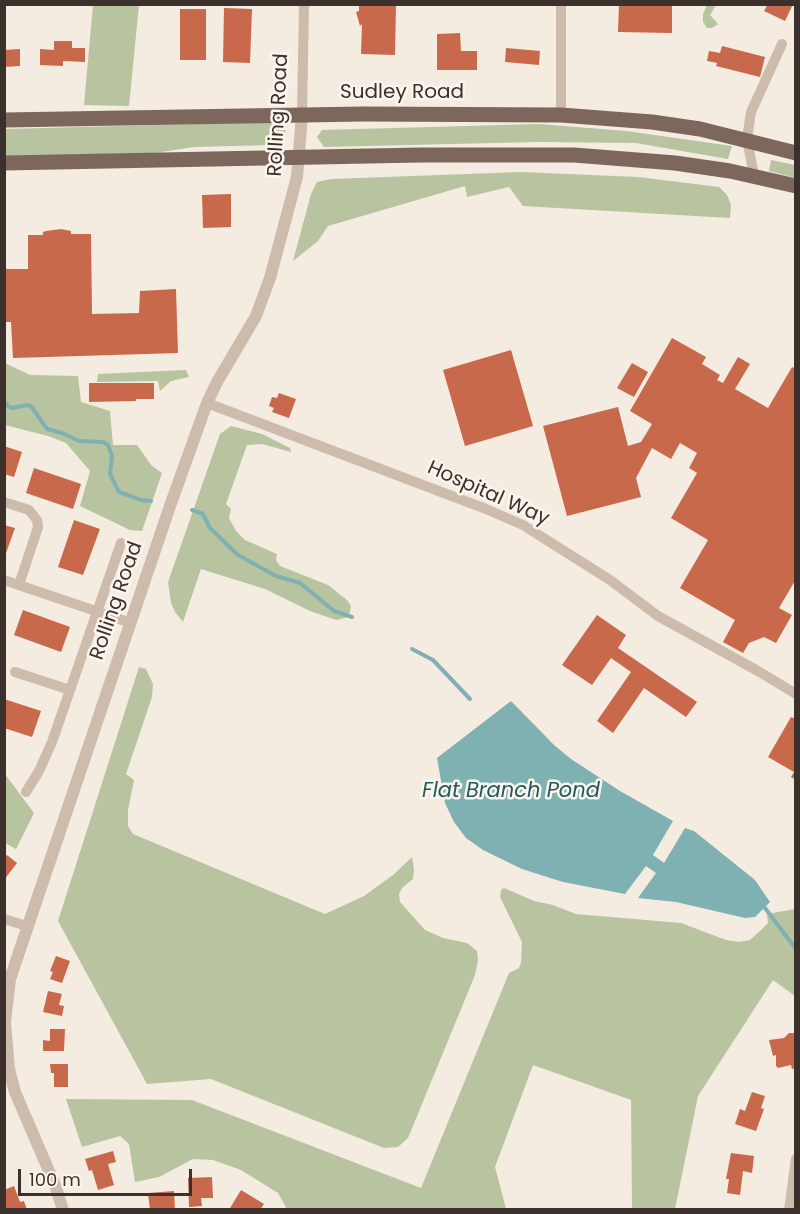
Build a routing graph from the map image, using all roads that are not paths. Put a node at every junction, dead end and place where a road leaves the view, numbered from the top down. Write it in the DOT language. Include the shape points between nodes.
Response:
graph roads {
  1 [pos="304,4"];
  2 [pos="561,4"];
  3 [pos="782,44"];
  4 [pos="302,115"];
  5 [pos="561,115"];
  6 [pos="4,120"];
  7 [pos="747,139"];
  8 [pos="795,153"];
  9 [pos="299,157"];
  10 [pos="4,163"];
  11 [pos="754,176"];
  12 [pos="795,186"];
  13 [pos="207,403"];
  14 [pos="4,502"];
  15 [pos="120,543"];
  16 [pos="5,580"];
  17 [pos="20,585"];
  18 [pos="97,611"];
  19 [pos="131,623"];
  20 [pos="15,672"];
  21 [pos="70,690"];
  22 [pos="795,694"];
  23 [pos="26,792"];
  24 [pos="4,919"];
  25 [pos="27,926"];
  26 [pos="795,1159"];
  27 [pos="63,1209"];
  28 [pos="789,1209"];
  1 -- 4 [label="street, Rolling Road"];
  2 -- 5 [label="street"];
  3 -- 7 [label="street" via="754,103"];
  4 -- 5 [label="main road, Sudley Road"];
  4 -- 6 [label="main road, Sudley Road"];
  4 -- 9 [label="street, Rolling Road"];
  5 -- 7 [label="main road, Sudley Road" via="652,122"];
  7 -- 8 [label="main road, Sudley Road"];
  7 -- 11 [label="street"];
  9 -- 10 [label="main road"];
  9 -- 11 [label="main road" via="574,155 675,163"];
  9 -- 13 [label="street, Rolling Road" via="292,197 261,303"];
  11 -- 12 [label="main road"];
  13 -- 19 [label="street, Rolling Road"];
  13 -- 22 [label="street, Hospital Way" via="523,525 610,580 658,616"];
  14 -- 17 [label="street" via="29,510 37,520"];
  15 -- 18 [label="street"];
  16 -- 17 [label="street"];
  17 -- 18 [label="street"];
  18 -- 19 [label="street"];
  18 -- 21 [label="street"];
  19 -- 25 [label="street, Rolling Road"];
  20 -- 21 [label="street"];
  21 -- 23 [label="street" via="46,757"];
  24 -- 25 [label="street"];
  25 -- 27 [label="street, Rolling Road" via="10,979 5,1046 15,1092"];
  26 -- 28 [label="street"];
}
